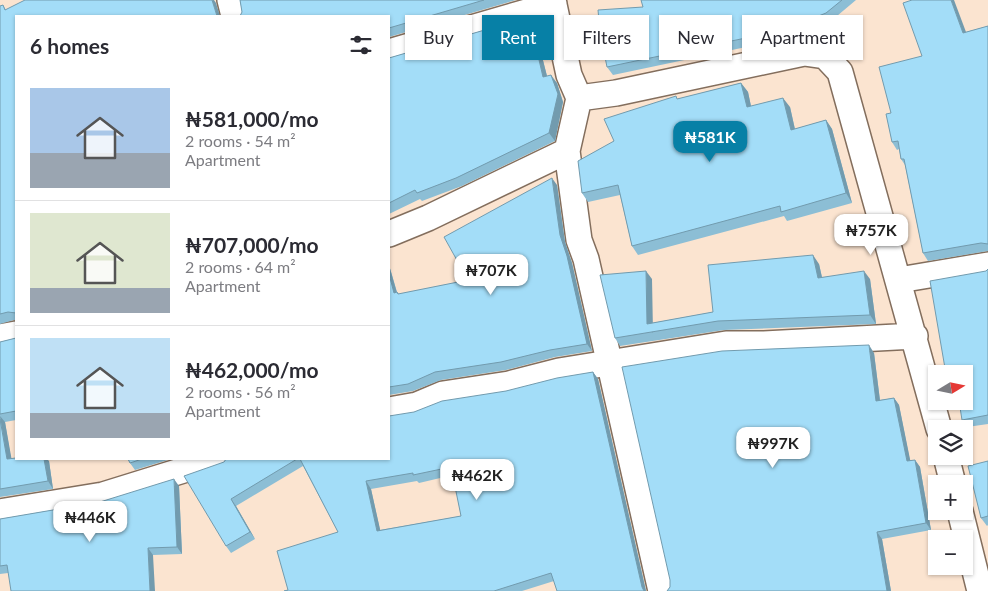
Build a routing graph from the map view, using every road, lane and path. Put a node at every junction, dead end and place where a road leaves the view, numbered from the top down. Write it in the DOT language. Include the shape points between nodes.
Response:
graph roads {
  1 [pos="230,0"];
  2 [pos="553,2"];
  3 [pos="234,15"];
  4 [pos="390,52"];
  5 [pos="579,98"];
  6 [pos="567,151"];
  7 [pos="390,234"];
  8 [pos="988,266"];
  9 [pos="899,280"];
  10 [pos="15,334"];
  11 [pos="915,336"];
  12 [pos="0,337"];
  13 [pos="609,363"];
  14 [pos="390,410"];
  15 [pos="937,420"];
  16 [pos="216,460"];
  17 [pos="0,512"];
  18 [pos="962,520"];
  19 [pos="661,591"];
  20 [pos="980,591"];
  1 -- 3 [label="street"];
  2 -- 4 [label="street"];
  2 -- 5 [label="street" via="569,75"];
  5 -- 6 [label="street"];
  5 -- 9 [label="street" via="804,53 825,56 840,72"];
  6 -- 7 [label="street"];
  6 -- 13 [label="street" via="579,240"];
  8 -- 9 [label="street"];
  9 -- 11 [label="street"];
  10 -- 12 [label="street"];
  11 -- 13 [label="street" via="726,344"];
  11 -- 15 [label="street"];
  13 -- 14 [label="street" via="443,394 417,405"];
  13 -- 19 [label="street"];
  16 -- 17 [label="street" via="104,495"];
  18 -- 20 [label="street"];
}
